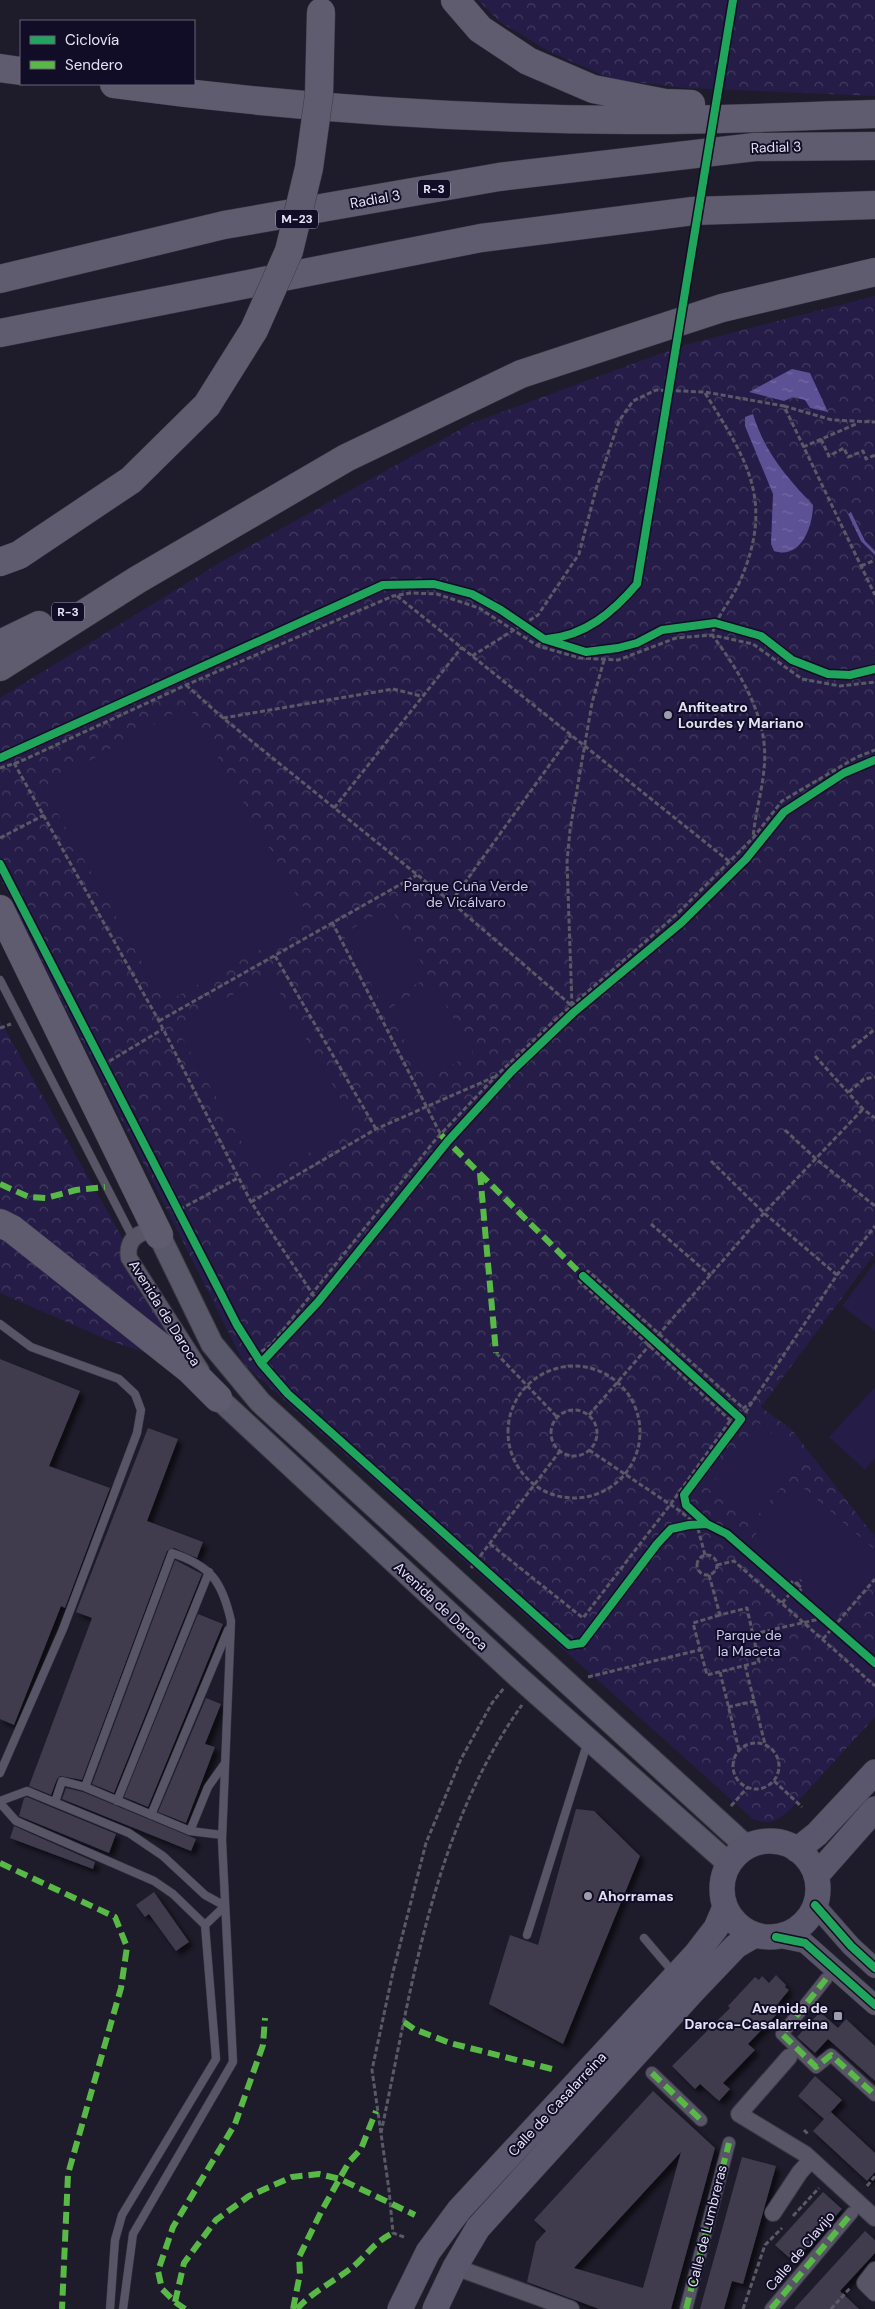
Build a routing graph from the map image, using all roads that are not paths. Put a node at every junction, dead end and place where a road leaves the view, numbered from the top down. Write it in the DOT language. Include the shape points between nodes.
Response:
graph roads {
  1 [pos="455,0"];
  2 [pos="322,6"];
  3 [pos="0,68"];
  4 [pos="20,71"];
  5 [pos="122,85"];
  6 [pos="875,113"];
  7 [pos="875,146"];
  8 [pos="875,205"];
  9 [pos="875,272"];
  10 [pos="0,279"];
  11 [pos="0,333"];
  12 [pos="0,562"];
  13 [pos="137,580"];
  14 [pos="0,644"];
  15 [pos="0,667"];
  16 [pos="0,909"];
  17 [pos="0,980"];
  18 [pos="0,1223"];
  19 [pos="160,1224"];
  20 [pos="0,1324"];
  21 [pos="218,1398"];
  22 [pos="209,1572"];
  23 [pos="230,1625"];
  24 [pos="589,1739"];
  25 [pos="225,1763"];
  26 [pos="875,1772"];
  27 [pos="0,1773"];
  28 [pos="85,1788"];
  29 [pos="117,1801"];
  30 [pos="0,1802"];
  31 [pos="55,1802"];
  32 [pos="875,1809"];
  33 [pos="151,1815"];
  34 [pos="190,1831"];
  35 [pos="222,1835"];
  36 [pos="747,1847"];
  37 [pos="797,1850"];
  38 [pos="728,1864"];
  39 [pos="816,1876"];
  40 [pos="815,1905"];
  41 [pos="225,1906"];
  42 [pos="725,1907"];
  43 [pos="205,1925"];
  44 [pos="527,1935"];
  45 [pos="765,1936"];
  46 [pos="644,1938"];
  47 [pos="875,1968"];
  48 [pos="675,1974"];
  49 [pos="826,1979"];
  50 [pos="875,2005"];
  51 [pos="789,2057"];
  52 [pos="652,2073"];
  53 [pos="875,2095"];
  54 [pos="701,2120"];
  55 [pos="729,2143"];
  56 [pos="811,2160"];
  57 [pos="852,2213"];
  58 [pos="875,2218"];
  59 [pos="778,2219"];
  60 [pos="455,2267"];
  61 [pos="875,2270"];
  62 [pos="875,2293"];
  63 [pos="110,2309"];
  64 [pos="123,2309"];
  65 [pos="400,2309"];
  66 [pos="435,2309"];
  67 [pos="571,2309"];
  68 [pos="686,2309"];
  69 [pos="771,2309"];
  1 -- 6 [label="highway" via="480,29 528,61 593,89 665,103"];
  2 -- 12 [label="highway, M-23, bridge" via="319,95 309,168 289,251 254,330 207,405 131,480 19,555"];
  3 -- 4 [label="highway"];
  5 -- 6 [label="highway" via="212,97 454,116 631,120"];
  7 -- 10 [label="highway, Radial 3 / R-3" via="755,147 499,177 224,225"];
  8 -- 11 [label="highway" via="693,211 481,238"];
  9 -- 13 [label="highway, R-3" via="722,308 521,374 346,458"];
  13 -- 14 [label="highway, R-3"];
  13 -- 15 [label="highway"];
  16 -- 19 [label="highway" via="99,1074"];
  17 -- 19 [label="lane"];
  18 -- 21 [label="highway" via="12,1229 190,1370"];
  19 -- 21 [label="street, Avenida de Daroca" via="129,1248 129,1258"];
  19 -- 36 [label="main road, Avenida de Daroca" via="212,1344 260,1402"];
  20 -- 27 [label="lane" via="31,1347 119,1379 135,1394 141,1410 137,1433 63,1629"];
  21 -- 24 [label="main road, Avenida de Daroca" via="417,1585"];
  22 -- 23 [label="lane" via="226,1601"];
  22 -- 28 [label="lane" via="196,1561 172,1553"];
  22 -- 29 [label="lane"];
  23 -- 25 [label="lane"];
  23 -- 33 [label="lane"];
  24 -- 38 [label="main road, Avenida de Daroca"];
  24 -- 44 [label="lane"];
  25 -- 34 [label="lane" via="208,1787"];
  25 -- 35 [label="lane"];
  26 -- 37 [label="main road" via="817,1834"];
  28 -- 29 [label="lane"];
  28 -- 31 [label="lane" via="62,1781"];
  29 -- 33 [label="lane"];
  30 -- 31 [label="lane" via="27,1791"];
  30 -- 43 [label="lane" via="16,1821 154,1881 173,1894"];
  31 -- 41 [label="lane" via="149,1845 205,1895"];
  32 -- 39 [label="main road"];
  33 -- 34 [label="lane"];
  34 -- 35 [label="lane"];
  35 -- 41 [label="lane"];
  36 -- 37 [label="main road" via="773,1841"];
  36 -- 38 [label="main road"];
  37 -- 39 [label="main road" via="812,1866"];
  38 -- 42 [label="main road" via="722,1886"];
  39 -- 40 [label="main road"];
  40 -- 45 [label="main road" via="800,1926"];
  40 -- 47 [label="street"];
  41 -- 43 [label="lane"];
  41 -- 64 [label="lane" via="233,2062 138,2225 131,2244"];
  42 -- 45 [label="main road" via="743,1928"];
  42 -- 48 [label="main road, Calle de Casalarreina" via="716,1928"];
  43 -- 63 [label="lane" via="216,2059 122,2216 115,2240"];
  45 -- 50 [label="street" via="805,1943"];
  45 -- 60 [label="main road, Calle de Casalarreina" via="736,1946 694,1990 478,2228"];
  46 -- 48 [label="lane"];
  48 -- 65 [label="main road, Calle de Casalarreina" via="459,2210 428,2252"];
  49 -- 53 [label="street" via="782,2034 816,2067 831,2055"];
  51 -- 56 [label="street" via="739,2114"];
  52 -- 54 [label="street"];
  55 -- 68 [label="street, Calle de Lumbreras"];
  56 -- 58 [label="street"];
  56 -- 59 [label="street" via="800,2172"];
  57 -- 69 [label="street, Calle de Clavijo"];
  60 -- 66 [label="main road, Calle de Casalarreina"];
  60 -- 67 [label="street"];
  61 -- 62 [label="street" via="864,2283"];
}
